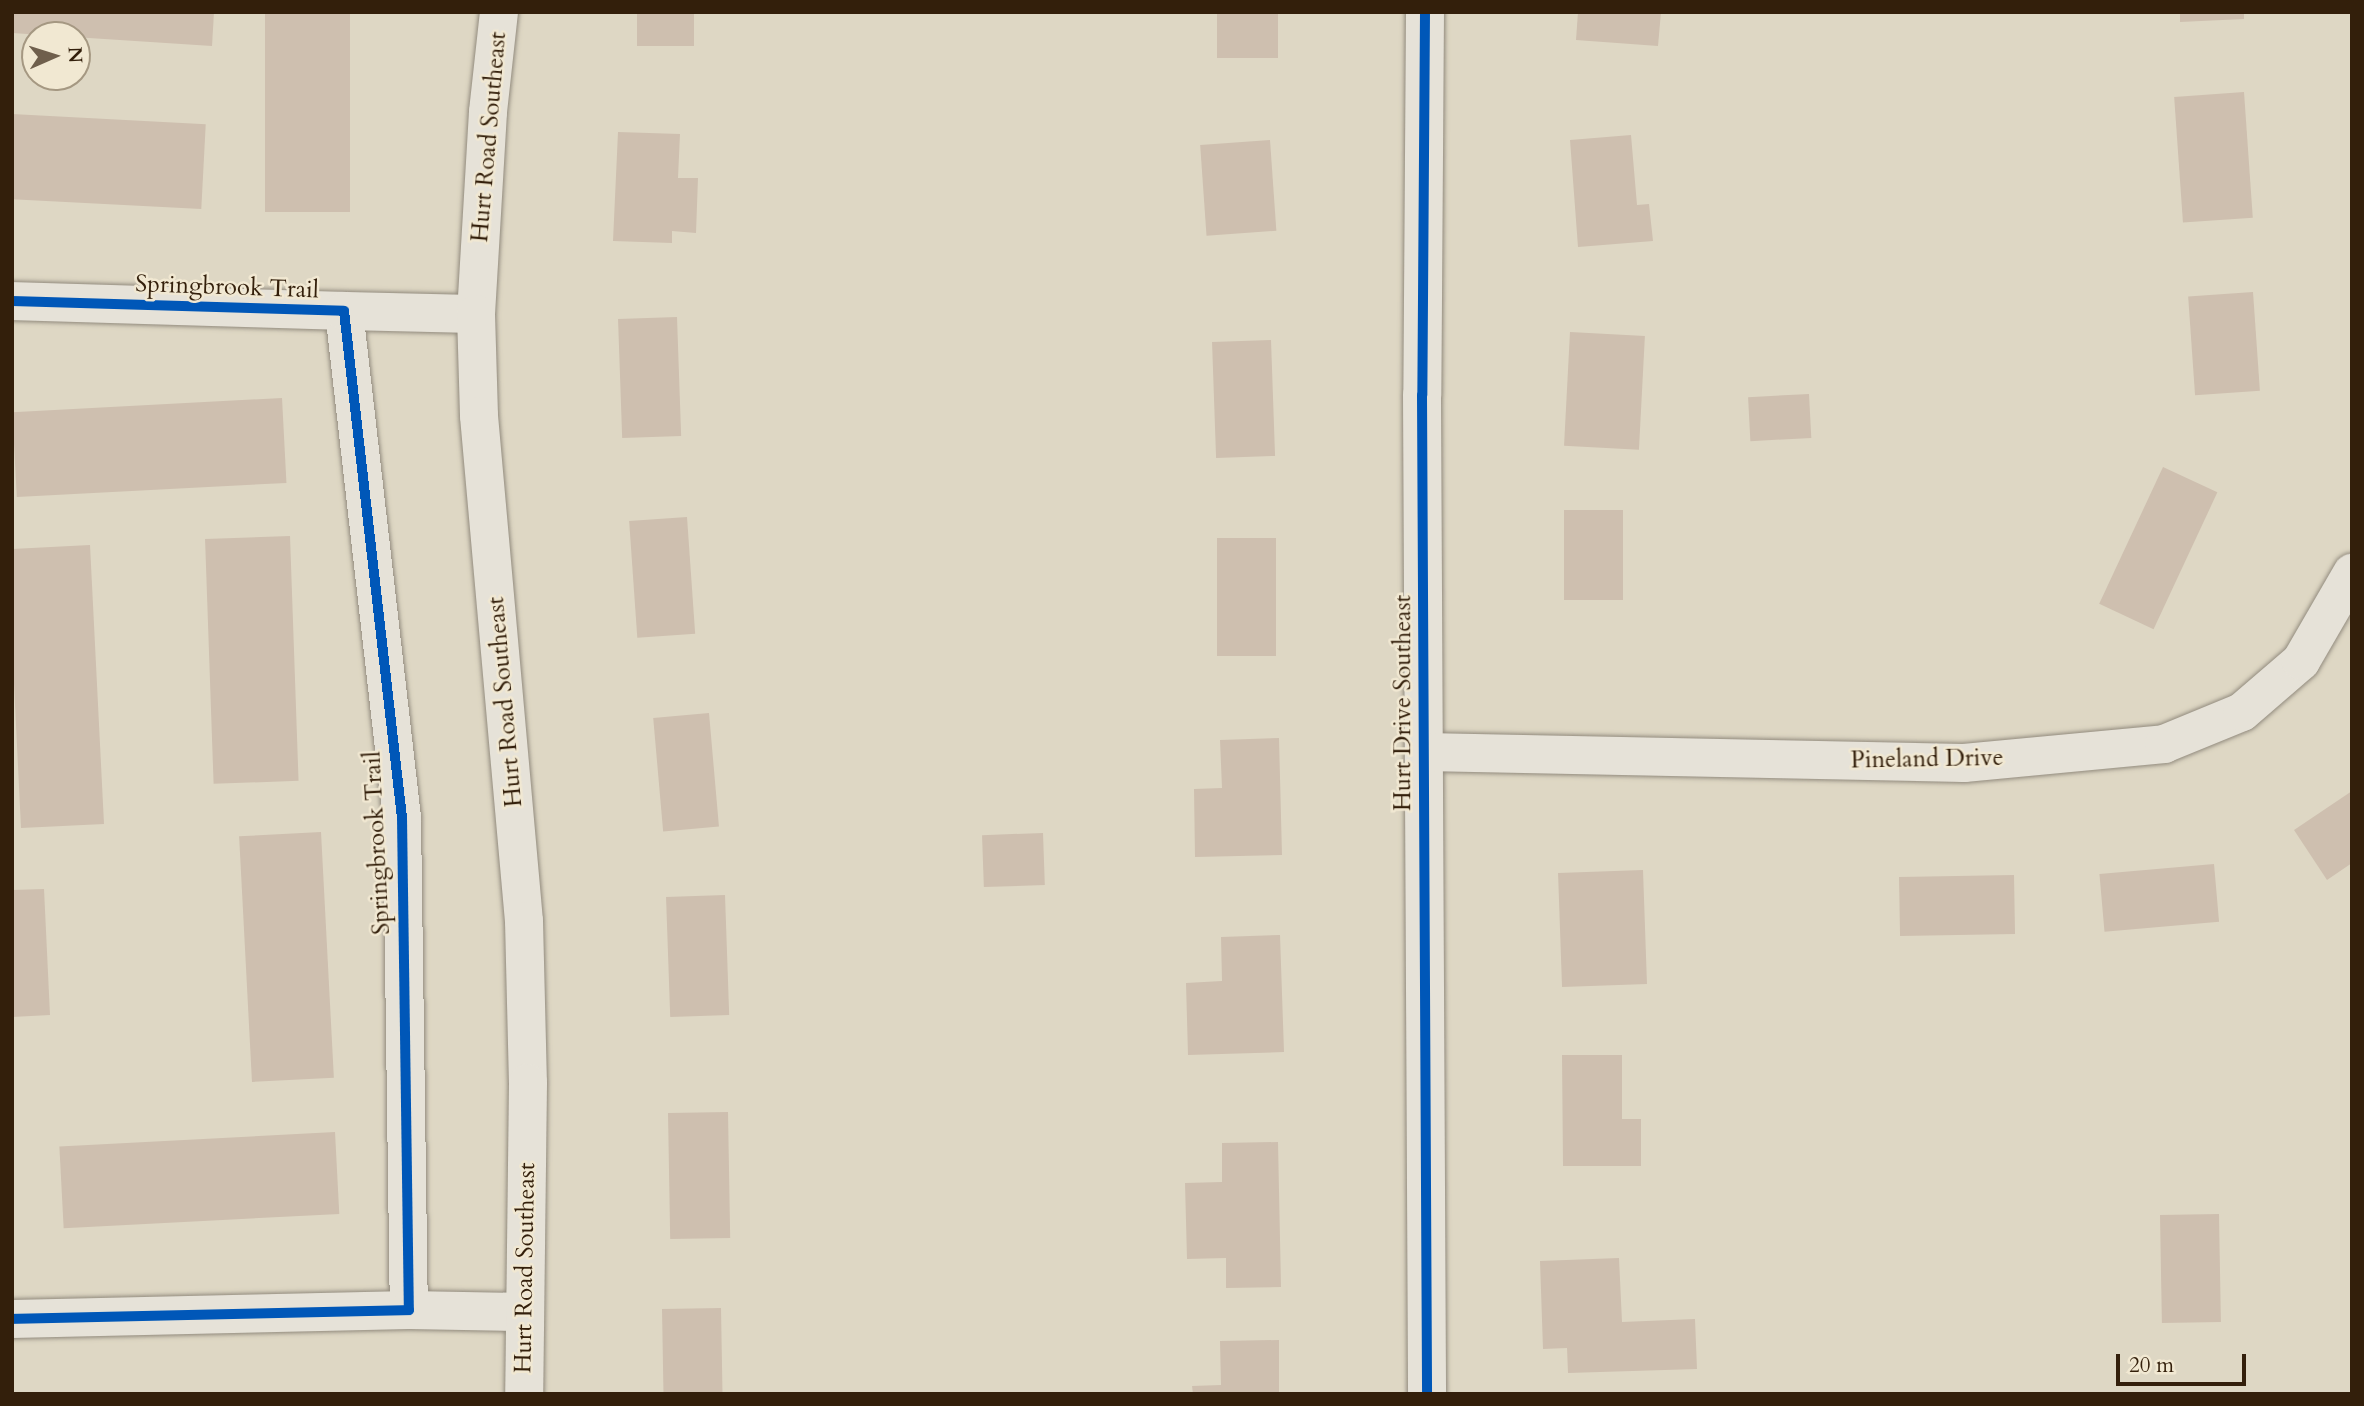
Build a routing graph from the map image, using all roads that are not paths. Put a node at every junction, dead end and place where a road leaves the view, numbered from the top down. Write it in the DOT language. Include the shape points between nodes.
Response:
graph roads {
  1 [pos="499,12"];
  2 [pos="1425,12"];
  3 [pos="12,302"];
  4 [pos="344,311"];
  5 [pos="476,314"];
  6 [pos="2352,573"];
  7 [pos="1425,752"];
  8 [pos="409,1310"];
  9 [pos="526,1312"];
  10 [pos="12,1319"];
  11 [pos="523,1394"];
  12 [pos="1427,1394"];
  1 -- 5 [label="street, Hurt Road Southeast"];
  2 -- 7 [label="street, Hurt Drive Southeast"];
  3 -- 4 [label="street, Springbrook Trail"];
  4 -- 5 [label="street, Springbrook Trail"];
  4 -- 8 [label="street, Springbrook Trail" via="402,818"];
  5 -- 9 [label="street, Hurt Road Southeast" via="478,416 524,921"];
  6 -- 7 [label="street, Pineland Drive" via="2301,662 2242,712 2164,744 1964,763"];
  7 -- 12 [label="street, Hurt Drive Southeast"];
  8 -- 9 [label="street"];
  8 -- 10 [label="street"];
  9 -- 11 [label="street, Hurt Road Southeast"];
}
